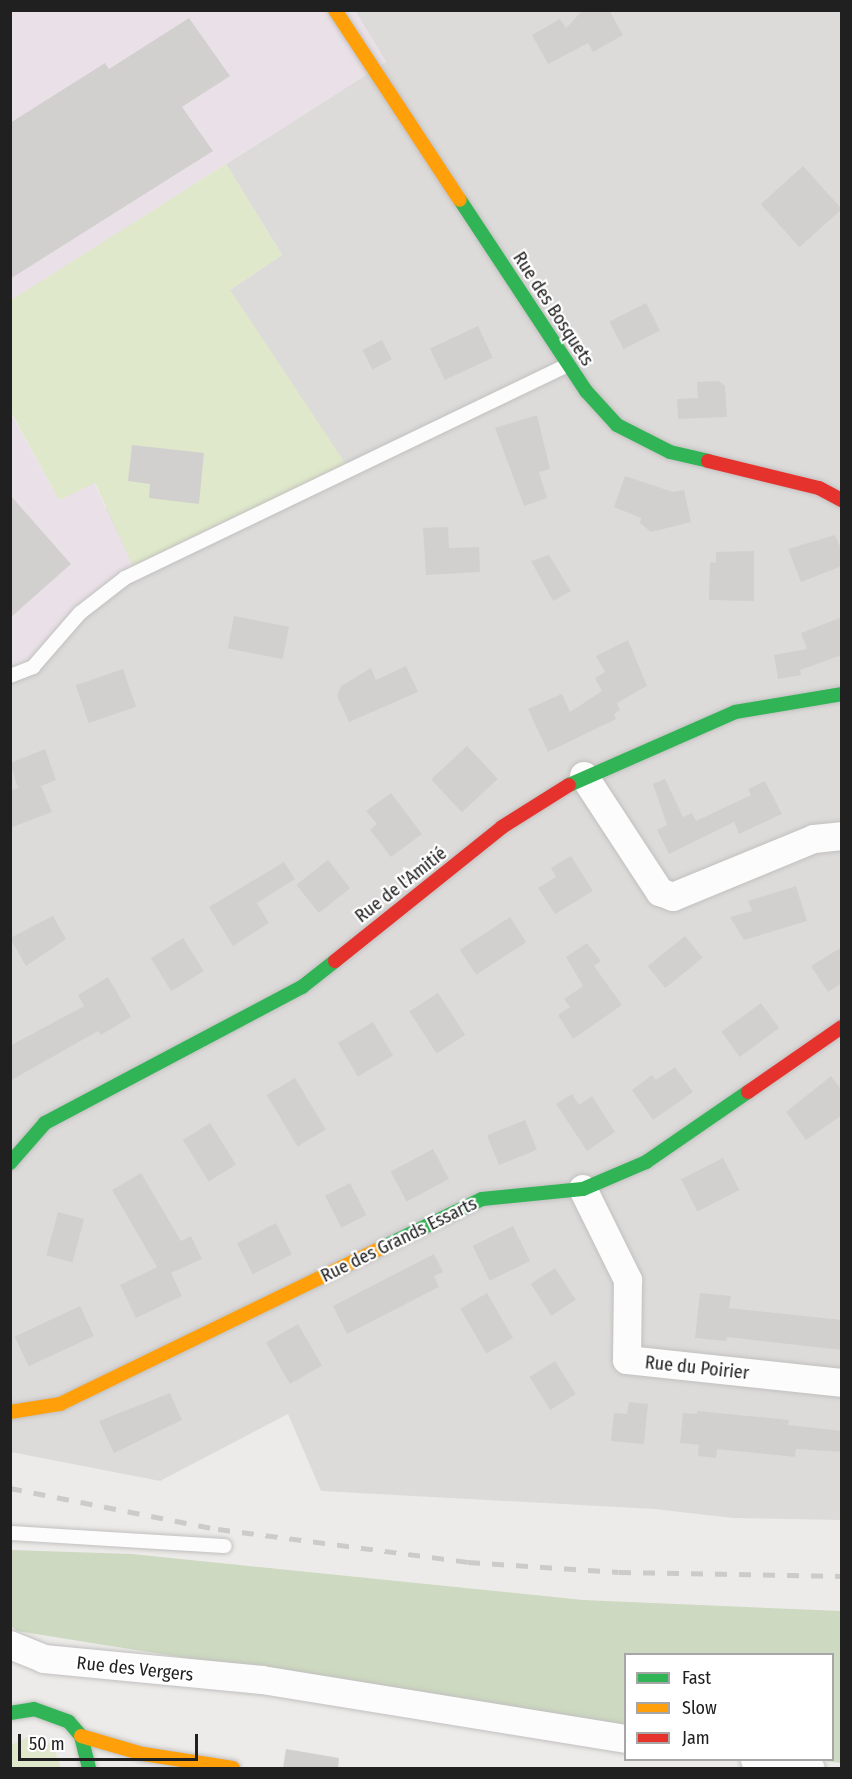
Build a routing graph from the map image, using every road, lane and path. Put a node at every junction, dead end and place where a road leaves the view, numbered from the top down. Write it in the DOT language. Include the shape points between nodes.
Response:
graph roads {
  1 [pos="335,10"];
  2 [pos="568,365"];
  3 [pos="842,500"];
  4 [pos="10,676"];
  5 [pos="842,694"];
  6 [pos="584,776"];
  7 [pos="842,836"];
  8 [pos="842,1027"];
  9 [pos="10,1163"];
  10 [pos="583,1188"];
  11 [pos="842,1383"];
  12 [pos="10,1412"];
  13 [pos="10,1533"];
  14 [pos="225,1546"];
  15 [pos="10,1645"];
  16 [pos="10,1713"];
  17 [pos="81,1736"];
  18 [pos="624,1739"];
  19 [pos="761,1761"];
  20 [pos="89,1768"];
  21 [pos="233,1768"];
  22 [pos="810,1768"];
  1 -- 2 [label="main road, Rue des Bosquets"];
  2 -- 3 [label="main road, Rue des Bosquets" via="617,425 670,452 819,488"];
  2 -- 4 [label="lane" via="131,575 80,614 33,667"];
  5 -- 6 [label="main road, Rue de l'Amitié" via="735,712"];
  6 -- 7 [label="street" via="660,892 674,897 814,839"];
  6 -- 9 [label="main road, Rue de l'Amitié" via="502,827 302,987 45,1123"];
  8 -- 10 [label="main road, Rue des Grands Essarts" via="646,1162"];
  10 -- 11 [label="street, Rue du Poirier" via="628,1280 627,1360"];
  10 -- 12 [label="main road, Rue des Grands Essarts" via="482,1199 60,1404"];
  13 -- 14 [label="lane"];
  15 -- 18 [label="street, Rue des Vergers" via="44,1659 262,1680"];
  16 -- 17 [label="main road" via="34,1709 52,1713 69,1722"];
  17 -- 20 [label="main road"];
  17 -- 21 [label="main road" via="143,1754"];
  19 -- 22 [label="street"];
}
